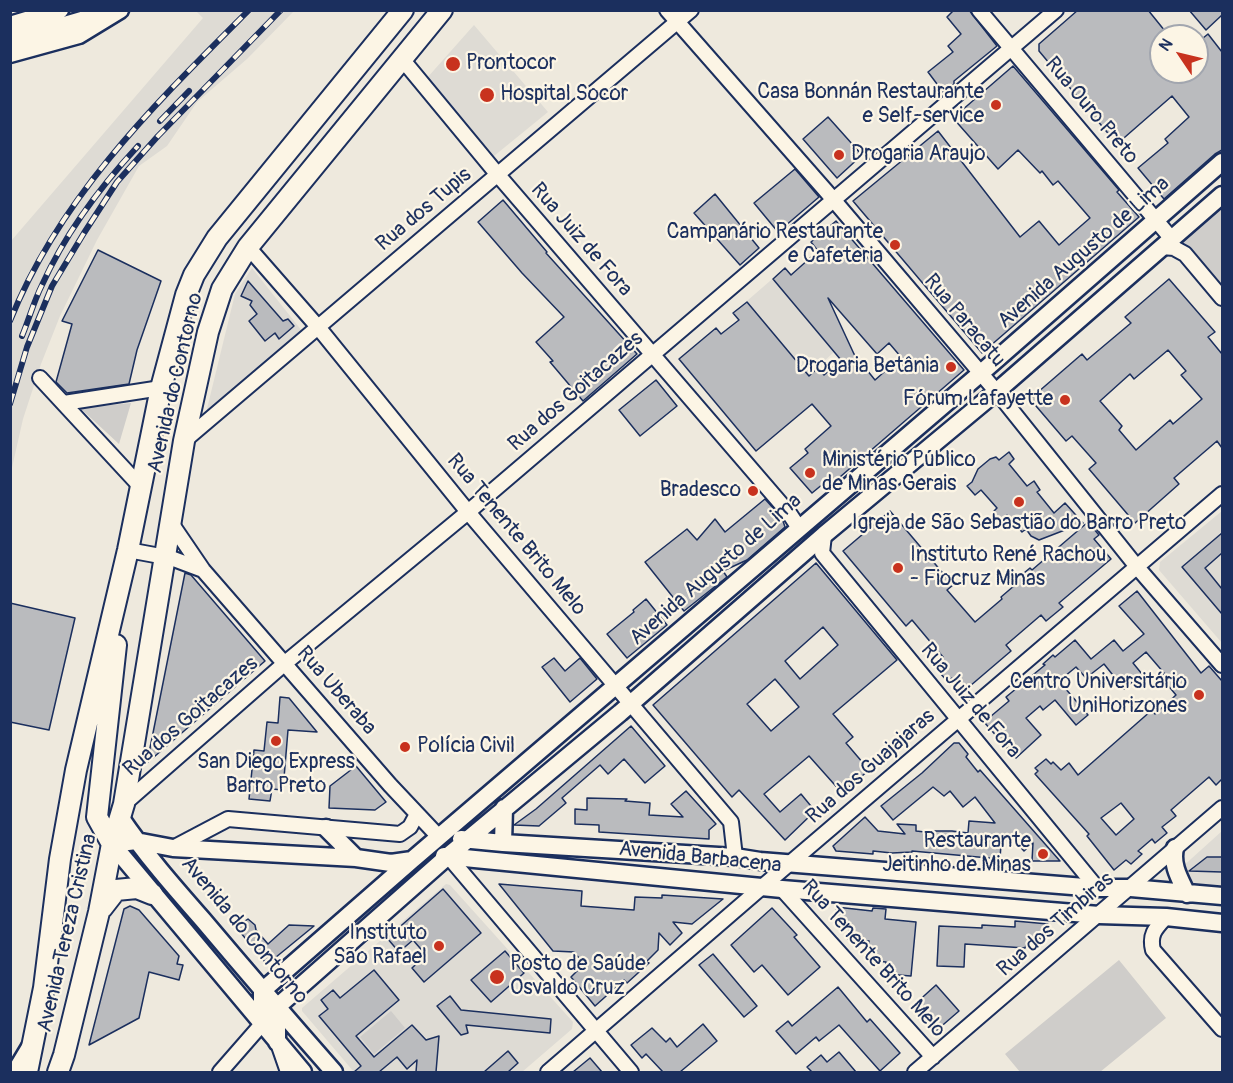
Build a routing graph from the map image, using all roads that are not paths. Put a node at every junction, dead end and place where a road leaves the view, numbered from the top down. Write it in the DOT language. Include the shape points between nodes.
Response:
graph roads {
  1 [pos="60,10"];
  2 [pos="110,10"];
  3 [pos="120,10"];
  4 [pos="403,10"];
  5 [pos="442,10"];
  6 [pos="667,10"];
  7 [pos="691,10"];
  8 [pos="979,10"];
  9 [pos="1056,10"];
  10 [pos="677,22"];
  11 [pos="10,25"];
  12 [pos="10,41"];
  13 [pos="1011,49"];
  14 [pos="10,54"];
  15 [pos="402,59"];
  16 [pos="1222,162"];
  17 [pos="498,175"];
  18 [pos="1222,195"];
  19 [pos="833,199"];
  20 [pos="1155,220"];
  21 [pos="1172,238"];
  22 [pos="248,247"];
  23 [pos="1185,254"];
  24 [pos="1222,298"];
  25 [pos="318,327"];
  26 [pos="652,355"];
  27 [pos="981,373"];
  28 [pos="40,378"];
  29 [pos="161,387"];
  30 [pos="996,392"];
  31 [pos="64,403"];
  32 [pos="184,441"];
  33 [pos="140,486"];
  34 [pos="1222,494"];
  35 [pos="468,512"];
  36 [pos="171,523"];
  37 [pos="799,528"];
  38 [pos="824,536"];
  39 [pos="128,550"];
  40 [pos="164,556"];
  41 [pos="1137,567"];
  42 [pos="203,570"];
  43 [pos="284,664"];
  44 [pos="1222,665"];
  45 [pos="616,686"];
  46 [pos="630,703"];
  47 [pos="959,719"];
  48 [pos="76,770"];
  49 [pos="504,808"];
  50 [pos="1222,808"];
  51 [pos="122,810"];
  52 [pos="417,814"];
  53 [pos="326,828"];
  54 [pos="439,837"];
  55 [pos="468,839"];
  56 [pos="136,841"];
  57 [pos="503,843"];
  58 [pos="112,844"];
  59 [pos="173,848"];
  60 [pos="1175,848"];
  61 [pos="448,856"];
  62 [pos="735,857"];
  63 [pos="356,858"];
  64 [pos="412,860"];
  65 [pos="375,861"];
  66 [pos="791,863"];
  67 [pos="165,876"];
  68 [pos="762,887"];
  69 [pos="1097,888"];
  70 [pos="1131,888"];
  71 [pos="782,889"];
  72 [pos="377,893"];
  73 [pos="152,894"];
  74 [pos="1187,894"];
  75 [pos="1222,896"];
  76 [pos="99,912"];
  77 [pos="1099,915"];
  78 [pos="1166,917"];
  79 [pos="1222,923"];
  80 [pos="262,992"];
  81 [pos="277,1007"];
  82 [pos="262,1024"];
  83 [pos="1222,1029"];
  84 [pos="596,1032"];
  85 [pos="35,1038"];
  86 [pos="277,1042"];
  87 [pos="933,1057"];
  88 [pos="15,1072"];
  89 [pos="27,1072"];
  90 [pos="58,1072"];
  91 [pos="220,1072"];
  92 [pos="288,1072"];
  93 [pos="303,1072"];
  94 [pos="334,1072"];
  95 [pos="548,1072"];
  96 [pos="631,1072"];
  97 [pos="915,1072"];
  1 -- 11 [label="main road"];
  2 -- 12 [label="main road"];
  3 -- 14 [label="main road" via="79,35"];
  4 -- 29 [label="highway, Avenida do Contorno" via="217,238 186,295"];
  5 -- 15 [label="highway, Avenida do Contorno"];
  6 -- 10 [label="street, Rua Paracatu"];
  7 -- 10 [label="street, Rua dos Tupis"];
  8 -- 13 [label="street, Rua Ouro Preto"];
  9 -- 13 [label="street, Rua dos Goitacazes"];
  10 -- 17 [label="street, Rua dos Tupis"];
  10 -- 19 [label="street, Rua Paracatu"];
  13 -- 19 [label="street, Rua dos Goitacazes"];
  13 -- 20 [label="street, Rua Ouro Preto"];
  15 -- 17 [label="street, Rua Juiz de Fora"];
  15 -- 22 [label="highway, Avenida do Contorno"];
  16 -- 20 [label="main road, Avenida Augusto de Lima"];
  17 -- 25 [label="street, Rua dos Tupis"];
  17 -- 26 [label="street, Rua Juiz de Fora"];
  18 -- 21 [label="main road"];
  19 -- 26 [label="street, Rua dos Goitacazes"];
  19 -- 27 [label="street, Rua Paracatu"];
  20 -- 21 [label="street, Rua Ouro Preto"];
  20 -- 27 [label="main road, Avenida Augusto de Lima"];
  21 -- 23 [label="street, Rua Ouro Preto" via="1174,248"];
  21 -- 23 [label="street" via="1181,240"];
  21 -- 30 [label="main road"];
  22 -- 25 [label="street, Rua Tenente Brito Melo"];
  22 -- 32 [label="highway, Avenida do Contorno" via="222,289 208,332"];
  23 -- 24 [label="street"];
  25 -- 32 [label="street, Rua dos Tupis"];
  25 -- 35 [label="street, Rua Tenente Brito Melo"];
  26 -- 35 [label="street, Rua dos Goitacazes"];
  26 -- 37 [label="street, Rua Juiz de Fora"];
  27 -- 30 [label="street, Rua Paracatu"];
  27 -- 37 [label="main road, Avenida Augusto de Lima"];
  28 -- 31 [label="street"];
  29 -- 31 [label="street"];
  29 -- 33 [label="highway, Avenida do Contorno"];
  30 -- 38 [label="main road"];
  30 -- 41 [label="street, Rua Paracatu"];
  31 -- 33 [label="street"];
  32 -- 36 [label="highway, Avenida do Contorno"];
  33 -- 39 [label="highway, Avenida do Contorno"];
  34 -- 41 [label="street, Rua dos Guajajaras"];
  35 -- 43 [label="street, Rua dos Goitacazes"];
  35 -- 45 [label="street, Rua Tenente Brito Melo"];
  36 -- 40 [label="highway, Avenida do Contorno"];
  36 -- 42 [label="street, Rua Uberaba"];
  37 -- 45 [label="main road, Avenida Augusto de Lima"];
  38 -- 46 [label="main road"];
  38 -- 47 [label="street, Rua Juiz de Fora" via="822,553"];
  39 -- 40 [label="street, Rua Uberaba"];
  39 -- 48 [label="highway, Avenida do Contorno"];
  39 -- 58 [label="highway" via="97,817"];
  40 -- 42 [label="street, Rua Uberaba"];
  40 -- 51 [label="highway, Avenida do Contorno"];
  41 -- 44 [label="street, Rua Paracatu"];
  41 -- 47 [label="street, Rua dos Guajajaras"];
  42 -- 43 [label="street, Rua Uberaba"];
  43 -- 51 [label="street, Rua dos Goitacazes"];
  43 -- 52 [label="street, Rua Uberaba"];
  45 -- 46 [label="street, Rua Tenente Brito Melo"];
  45 -- 54 [label="main road, Avenida Augusto de Lima"];
  46 -- 49 [label="main road"];
  46 -- 62 [label="street, Rua Tenente Brito Melo" via="731,822"];
  47 -- 66 [label="street, Rua dos Guajajaras"];
  47 -- 69 [label="street, Rua Juiz de Fora"];
  48 -- 85 [label="highway, Avenida Tereza Cristina"];
  49 -- 55 [label="main road"];
  49 -- 57 [label="main road"];
  50 -- 60 [label="street, Rua dos Timbiras"];
  51 -- 56 [label="main road, Avenida do Contorno"];
  51 -- 58 [label="highway, Avenida Tereza Cristina"];
  52 -- 53 [label="street" via="410,827 400,834"];
  52 -- 54 [label="street, Rua Uberaba"];
  53 -- 59 [label="street" via="228,819"];
  53 -- 63 [label="main road"];
  54 -- 55 [label="main road, Avenida Barbacena"];
  54 -- 64 [label="main road, Avenida Augusto de Lima"];
  55 -- 57 [label="main road, Avenida Barbacena"];
  55 -- 61 [label="main road"];
  56 -- 58 [label="main road, Avenida Barbacena"];
  56 -- 59 [label="main road, Avenida Barbacena"];
  56 -- 67 [label="main road, Avenida do Contorno"];
  57 -- 62 [label="main road, Avenida Barbacena"];
  58 -- 73 [label="main road"];
  58 -- 76 [label="highway, Avenida Tereza Cristina"];
  59 -- 63 [label="main road, Avenida Barbacena"];
  59 -- 67 [label="main road"];
  60 -- 70 [label="street, Rua dos Timbiras"];
  60 -- 74 [label="main road" via="1175,867"];
  61 -- 64 [label="main road, Avenida Barbacena"];
  61 -- 68 [label="main road, Avenida Barbacena"];
  61 -- 81 [label="main road"];
  61 -- 84 [label="street"];
  62 -- 66 [label="main road, Avenida Barbacena"];
  63 -- 65 [label="main road, Avenida Barbacena"];
  64 -- 65 [label="main road, Avenida Barbacena"];
  64 -- 72 [label="main road, Avenida Augusto de Lima"];
  65 -- 72 [label="main road"];
  66 -- 68 [label="street, Rua dos Guajajaras"];
  66 -- 69 [label="main road, Avenida Barbacena"];
  66 -- 71 [label="main road"];
  67 -- 80 [label="main road, Avenida do Contorno"];
  68 -- 71 [label="main road, Avenida Barbacena"];
  68 -- 84 [label="street, Rua dos Guajajaras"];
  69 -- 70 [label="main road, Avenida Barbacena"];
  70 -- 74 [label="main road, Avenida Barbacena"];
  70 -- 77 [label="street, Rua dos Timbiras"];
  71 -- 77 [label="main road, Avenida Barbacena"];
  71 -- 87 [label="street, Rua Tenente Brito Melo"];
  72 -- 80 [label="main road, Avenida Augusto de Lima"];
  73 -- 76 [label="highway" via="136,888 116,890"];
  73 -- 82 [label="main road"];
  74 -- 75 [label="main road, Avenida Barbacena"];
  76 -- 90 [label="highway, Avenida Tereza Cristina"];
  77 -- 78 [label="main road, Avenida Barbacena"];
  77 -- 87 [label="street, Rua dos Timbiras"];
  78 -- 79 [label="main road, Avenida Barbacena"];
  78 -- 83 [label="street" via="1154,930 1153,950"];
  80 -- 81 [label="main road, Avenida do Contorno"];
  80 -- 82 [label="main road"];
  81 -- 86 [label="main road"];
  81 -- 94 [label="main road, Avenida do Contorno"];
  82 -- 86 [label="main road"];
  82 -- 91 [label="street"];
  84 -- 95 [label="street, Rua dos Guajajaras"];
  84 -- 96 [label="street"];
  85 -- 88 [label="main road, Avenida Tereza Cristina"];
  85 -- 89 [label="highway, Avenida Tereza Cristina"];
  86 -- 92 [label="street"];
  86 -- 93 [label="main road"];
  87 -- 97 [label="street, Rua dos Timbiras"];
}
